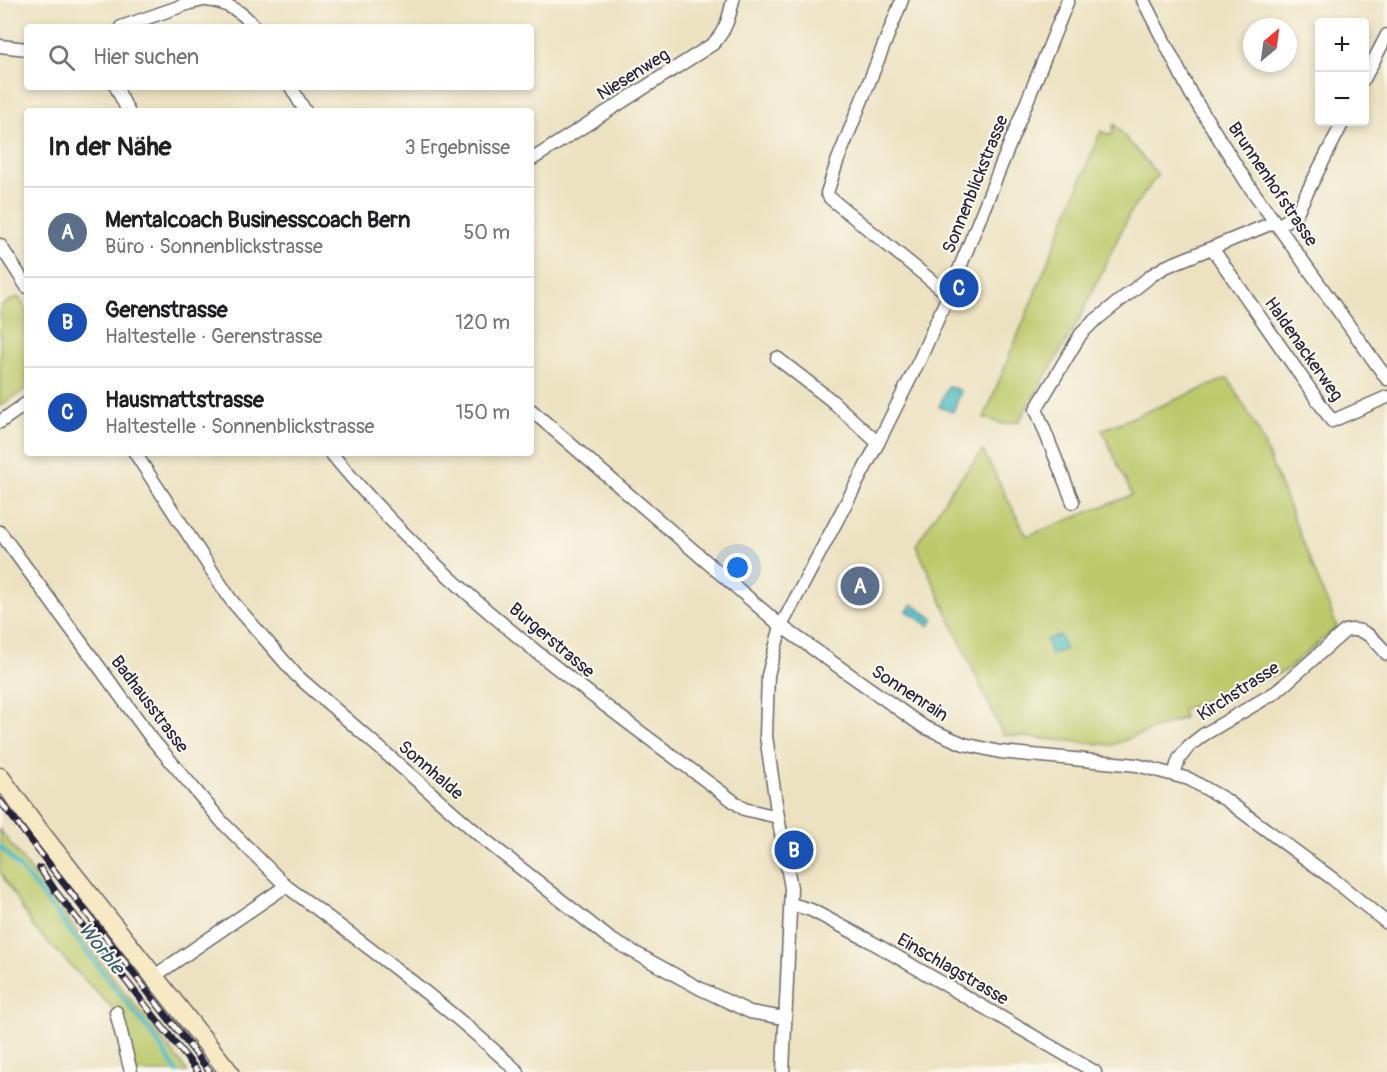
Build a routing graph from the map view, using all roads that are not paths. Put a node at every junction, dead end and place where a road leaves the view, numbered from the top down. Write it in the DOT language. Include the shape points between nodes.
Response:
graph roads {
  1 [pos="206,0"];
  2 [pos="733,0"];
  3 [pos="902,0"];
  4 [pos="1068,0"];
  5 [pos="1143,0"];
  6 [pos="130,24"];
  7 [pos="251,24"];
  8 [pos="1387,35"];
  9 [pos="0,46"];
  10 [pos="24,49"];
  11 [pos="1368,72"];
  12 [pos="118,90"];
  13 [pos="293,90"];
  14 [pos="127,108"];
  15 [pos="303,108"];
  16 [pos="1341,126"];
  17 [pos="534,158"];
  18 [pos="1277,224"];
  19 [pos="0,244"];
  20 [pos="1212,248"];
  21 [pos="24,282"];
  22 [pos="949,296"];
  23 [pos="777,358"];
  24 [pos="1387,379"];
  25 [pos="1387,398"];
  26 [pos="24,405"];
  27 [pos="534,413"];
  28 [pos="0,422"];
  29 [pos="878,443"];
  30 [pos="137,456"];
  31 [pos="334,456"];
  32 [pos="1073,502"];
  33 [pos="0,532"];
  34 [pos="781,626"];
  35 [pos="1387,654"];
  36 [pos="1174,774"];
  37 [pos="0,777"];
  38 [pos="778,817"];
  39 [pos="286,886"];
  40 [pos="791,904"];
  41 [pos="1387,923"];
  42 [pos="153,977"];
  43 [pos="116,1012"];
  44 [pos="784,1017"];
  45 [pos="131,1072"];
  46 [pos="229,1072"];
  47 [pos="518,1072"];
  48 [pos="783,1072"];
  49 [pos="1095,1072"];
  1 -- 6 [label="street"];
  1 -- 7 [label="street" via="236,10"];
  2 -- 17 [label="street, Niesenweg" via="727,26 713,44"];
  3 -- 22 [label="street" via="827,193"];
  4 -- 22 [label="street, Sonnenblickstrasse"];
  5 -- 18 [label="street, Brunnenhofstrasse" via="1191,94"];
  8 -- 11 [label="street"];
  9 -- 10 [label="street"];
  12 -- 14 [label="street"];
  13 -- 15 [label="street"];
  16 -- 18 [label="street" via="1296,214"];
  18 -- 20 [label="street"];
  18 -- 24 [label="street, Brunnenhofstrasse"];
  19 -- 21 [label="street"];
  20 -- 25 [label="street, Haldenackerweg" via="1332,421"];
  20 -- 32 [label="street" via="1158,271 1092,323 1074,343 1036,409"];
  22 -- 29 [label="street, Sonnenblickstrasse"];
  23 -- 29 [label="street"];
  26 -- 28 [label="street"];
  27 -- 34 [label="street, Sonnenrain"];
  29 -- 34 [label="street, Sonnenblickstrasse"];
  30 -- 44 [label="street, Sonnhalde" via="231,600 296,675 485,840 610,939 750,1012"];
  31 -- 38 [label="street, Burgerstrasse" via="408,537 568,679 744,809"];
  33 -- 39 [label="street, Badhausstrasse" via="152,739 223,823"];
  34 -- 36 [label="street, Sonnenrain" via="906,716 964,744 1000,752 1137,765"];
  34 -- 38 [label="street, Sonnenblickstrasse" via="768,675 766,736"];
  35 -- 36 [label="street, Kirchstrasse" via="1365,632 1351,630 1340,634 1276,692 1189,746"];
  36 -- 41 [label="street, Sonnenrain" via="1226,800"];
  37 -- 42 [label="main road"];
  38 -- 40 [label="street, Sonnenblickstrasse"];
  39 -- 42 [label="street"];
  39 -- 47 [label="street, Badhausstrasse" via="470,1027"];
  40 -- 44 [label="street, Sonnenblickstrasse"];
  40 -- 49 [label="street, Einschlagstrasse" via="811,910 870,941"];
  42 -- 46 [label="main road"];
  43 -- 45 [label="street"];
  44 -- 48 [label="street, Sonnenblickstrasse"];
}
